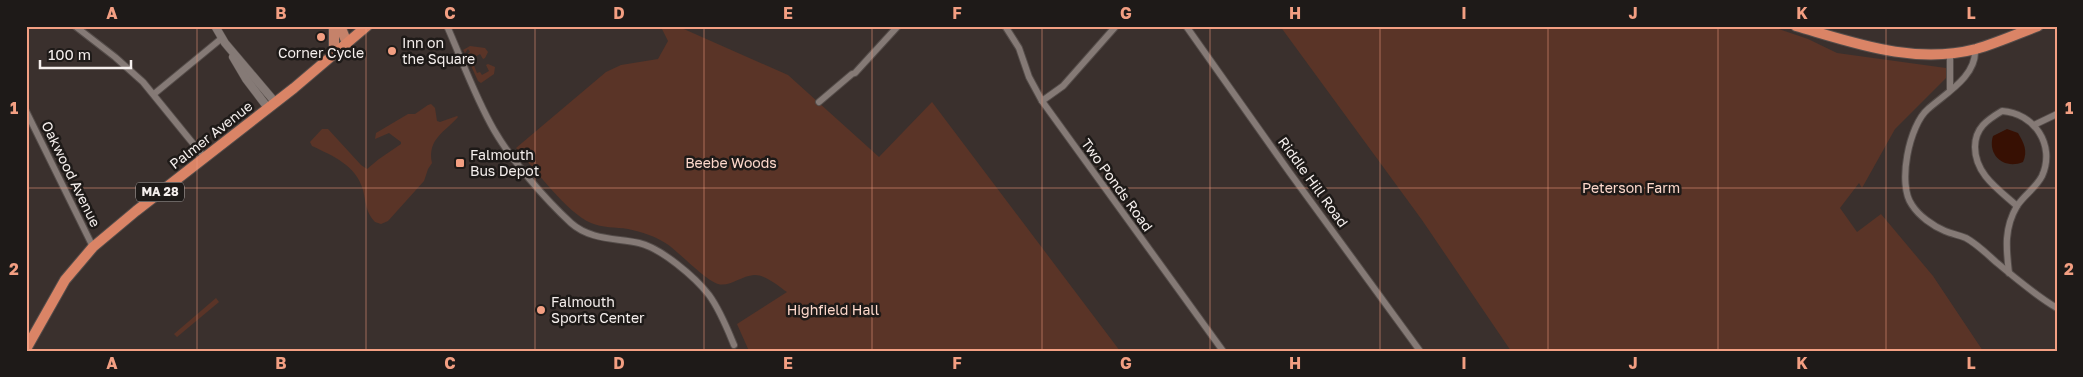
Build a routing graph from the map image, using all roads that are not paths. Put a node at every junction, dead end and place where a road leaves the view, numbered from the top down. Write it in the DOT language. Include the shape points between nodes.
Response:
graph roads {
  1 [pos="75,26"];
  2 [pos="215,26"];
  3 [pos="334,26"];
  4 [pos="340,26"];
  5 [pos="367,26"];
  6 [pos="446,26"];
  7 [pos="898,26"];
  8 [pos="1005,26"];
  9 [pos="1116,26"];
  10 [pos="1186,26"];
  11 [pos="1796,26"];
  12 [pos="2038,26"];
  13 [pos="223,40"];
  14 [pos="347,44"];
  15 [pos="1975,49"];
  16 [pos="1950,53"];
  17 [pos="334,55"];
  18 [pos="1950,89"];
  19 [pos="154,94"];
  20 [pos="1042,101"];
  21 [pos="820,102"];
  22 [pos="272,105"];
  23 [pos="26,111"];
  24 [pos="2057,114"];
  25 [pos="2034,124"];
  26 [pos="204,158"];
  27 [pos="2017,206"];
  28 [pos="93,247"];
  29 [pos="2009,273"];
  30 [pos="2057,308"];
  31 [pos="734,345"];
  32 [pos="26,347"];
  33 [pos="1223,351"];
  34 [pos="1420,351"];
  1 -- 19 [label="street" via="132,71"];
  2 -- 13 [label="street"];
  3 -- 17 [label="main road"];
  4 -- 14 [label="main road"];
  5 -- 14 [label="highway, MA 28"];
  6 -- 31 [label="street" via="492,125 543,194 576,227 601,237 646,246 683,270 709,295"];
  7 -- 21 [label="street" via="854,73"];
  8 -- 20 [label="street, Two Ponds Road" via="1019,48"];
  9 -- 20 [label="street" via="1063,86"];
  10 -- 34 [label="street, Riddle Hill Road"];
  11 -- 16 [label="highway" via="1886,52"];
  12 -- 15 [label="highway"];
  13 -- 19 [label="street"];
  13 -- 22 [label="street"];
  14 -- 17 [label="highway, MA 28"];
  15 -- 16 [label="highway"];
  15 -- 18 [label="street" via="1973,66"];
  16 -- 18 [label="street"];
  17 -- 22 [label="highway, Palmer Avenue / MA 28"];
  18 -- 29 [label="street" via="1927,110 1914,128 1908,155 1907,195 1911,205 1927,220 1966,238"];
  19 -- 26 [label="street"];
  20 -- 33 [label="street, Two Ponds Road"];
  22 -- 26 [label="highway, Palmer Avenue / MA 28"];
  23 -- 28 [label="street, Oakwood Avenue"];
  24 -- 25 [label="street"];
  25 -- 27 [label="street" via="2042,135 2046,164 2034,188"];
  25 -- 27 [label="street" via="2013,112 2002,111 1985,122 1976,138 1975,154 1982,172"];
  26 -- 28 [label="highway, Palmer Avenue / MA 28"];
  27 -- 29 [label="street" via="2008,226 2006,241"];
  28 -- 32 [label="highway, Palmer Avenue / MA 28" via="65,280"];
  29 -- 30 [label="street"];
}
